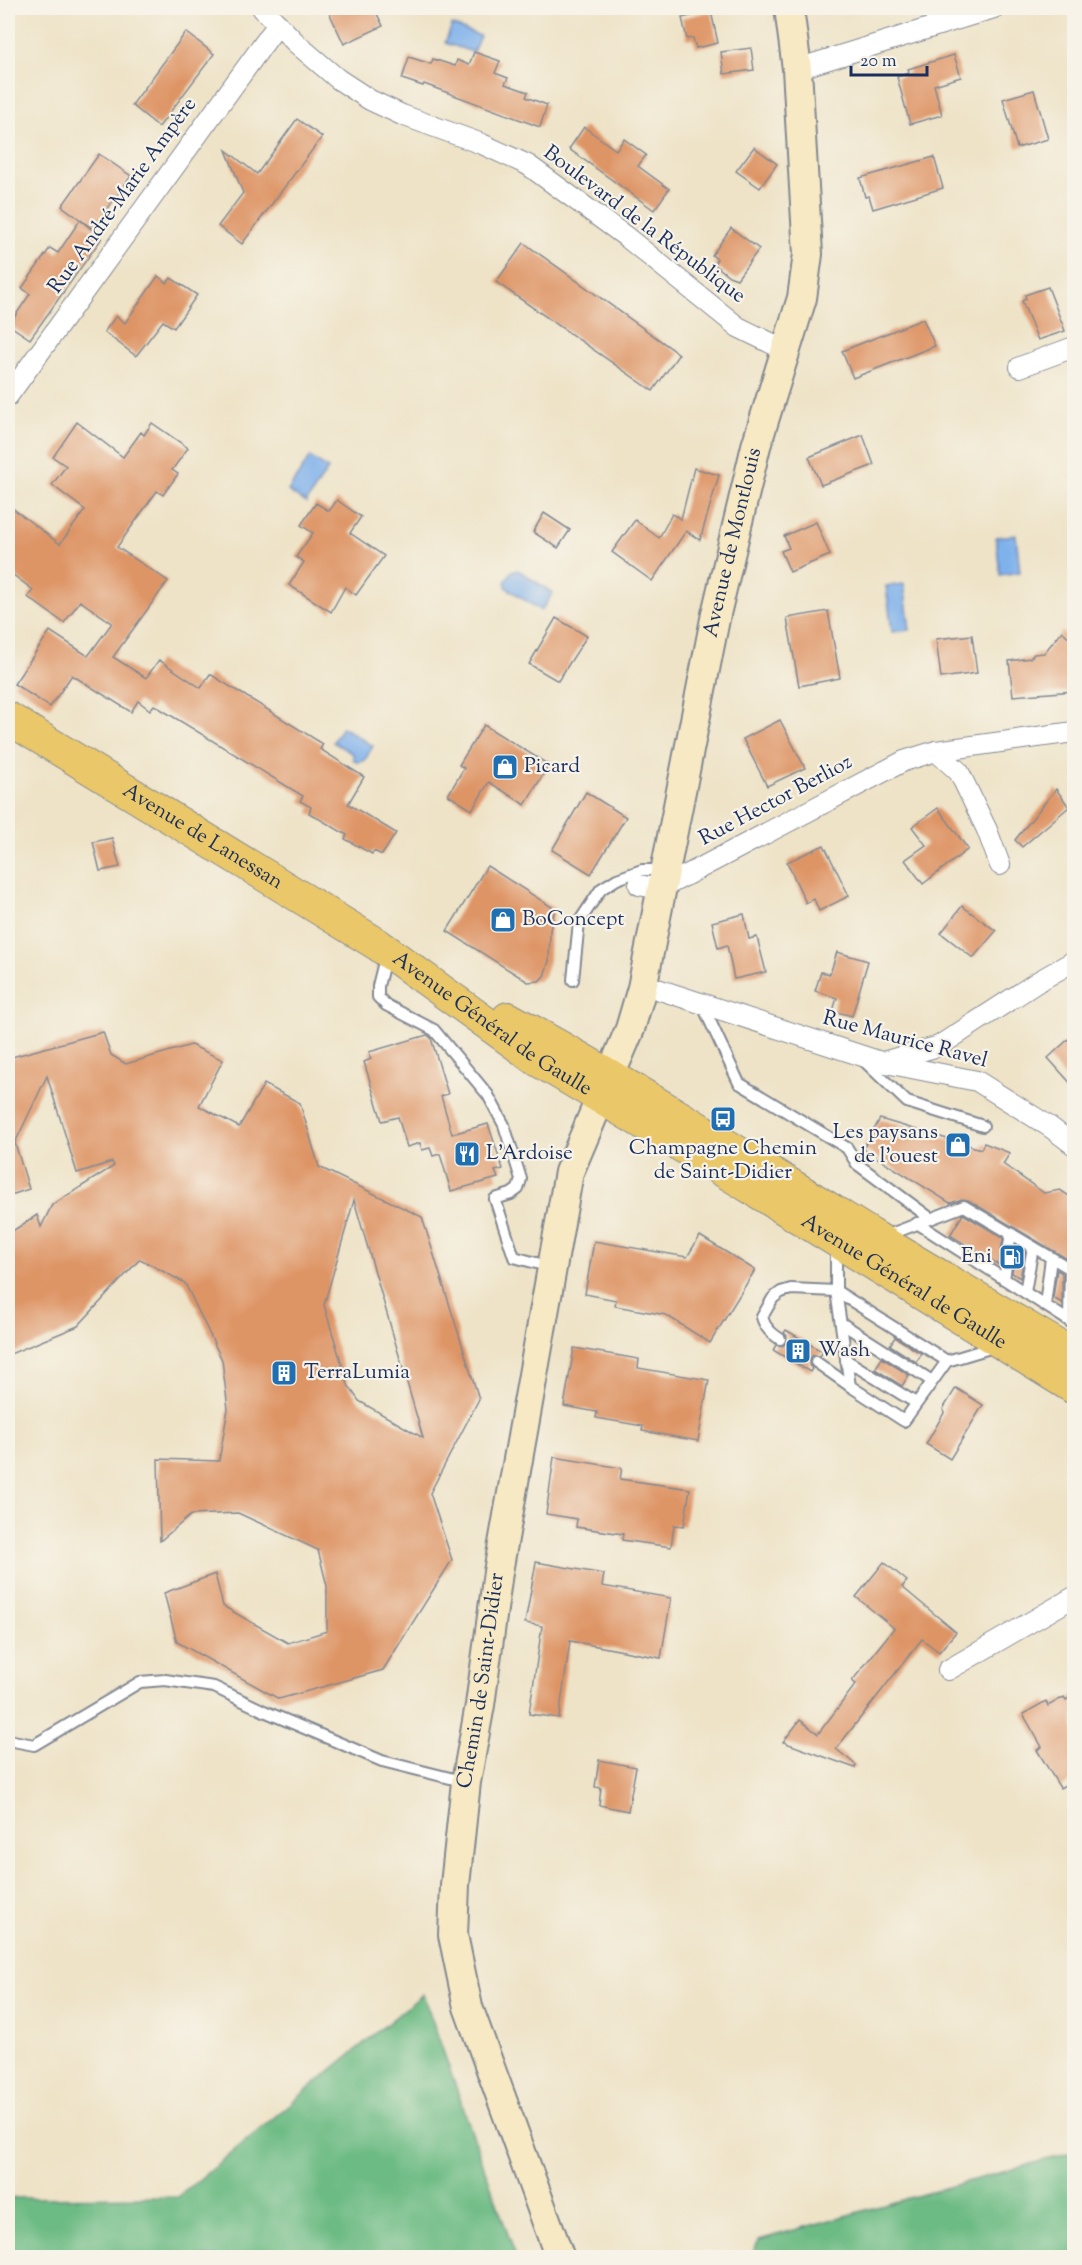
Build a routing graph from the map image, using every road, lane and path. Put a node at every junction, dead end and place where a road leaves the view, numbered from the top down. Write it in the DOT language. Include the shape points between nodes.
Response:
graph roads {
  1 [pos="262,8"];
  2 [pos="789,8"];
  3 [pos="994,8"];
  4 [pos="278,24"];
  5 [pos="797,69"];
  6 [pos="1074,347"];
  7 [pos="787,351"];
  8 [pos="1020,367"];
  9 [pos="8,396"];
  10 [pos="8,718"];
  11 [pos="1074,732"];
  12 [pos="936,751"];
  13 [pos="1000,866"];
  14 [pos="654,881"];
  15 [pos="392,955"];
  16 [pos="1074,961"];
  17 [pos="573,980"];
  18 [pos="642,984"];
  19 [pos="702,1004"];
  20 [pos="857,1055"];
  21 [pos="881,1062"];
  22 [pos="606,1087"];
  23 [pos="643,1109"];
  24 [pos="983,1126"];
  25 [pos="1074,1145"];
  26 [pos="930,1218"];
  27 [pos="917,1223"];
  28 [pos="1011,1233"];
  29 [pos="878,1238"];
  30 [pos="836,1242"];
  31 [pos="1032,1247"];
  32 [pos="1051,1258"];
  33 [pos="552,1267"];
  34 [pos="1072,1270"];
  35 [pos="1004,1279"];
  36 [pos="836,1291"];
  37 [pos="1025,1292"];
  38 [pos="1045,1305"];
  39 [pos="1072,1322"];
  40 [pos="841,1323"];
  41 [pos="780,1340"];
  42 [pos="1004,1344"];
  43 [pos="1074,1355"];
  44 [pos="846,1360"];
  45 [pos="947,1361"];
  46 [pos="816,1362"];
  47 [pos="932,1381"];
  48 [pos="850,1386"];
  49 [pos="1074,1388"];
  50 [pos="916,1403"];
  51 [pos="1074,1598"];
  52 [pos="948,1670"];
  53 [pos="8,1740"];
  54 [pos="466,1782"];
  55 [pos="560,2258"];
  1 -- 4 [label="street, Boulevard de la République"];
  2 -- 5 [label="street, Avenue de Montlouis"];
  3 -- 5 [label="street"];
  4 -- 7 [label="street, Boulevard de la République" via="338,79 370,100 528,165 625,236 738,327"];
  4 -- 9 [label="street, Rue André-Marie Ampère"];
  5 -- 7 [label="street, Avenue de Montlouis" via="808,254 802,298"];
  6 -- 8 [label="street"];
  7 -- 14 [label="street, Avenue de Montlouis" via="756,446"];
  10 -- 15 [label="main road, Avenue de Lanessan"];
  11 -- 12 [label="street, Rue Hector Berlioz"];
  12 -- 13 [label="street" via="959,772"];
  12 -- 14 [label="street, Rue Hector Berlioz" via="904,761"];
  14 -- 17 [label="lane" via="642,870 601,889 579,922"];
  14 -- 18 [label="street, Avenue de Montlouis"];
  15 -- 22 [label="main road, Avenue Général de Gaulle" via="551,1041"];
  15 -- 22 [label="main road, Avenue Général de Gaulle" via="539,1061"];
  15 -- 33 [label="lane" via="378,986 378,997 434,1030 489,1095 504,1125 521,1179 518,1189 495,1199 514,1257"];
  16 -- 21 [label="street" via="939,1046"];
  18 -- 19 [label="street, Rue Maurice Ravel"];
  18 -- 22 [label="street, Avenue de Montlouis" via="633,1020"];
  19 -- 20 [label="street, Rue Maurice Ravel"];
  19 -- 26 [label="lane" via="739,1083 847,1148 857,1164"];
  20 -- 21 [label="street, Rue Maurice Ravel"];
  20 -- 24 [label="lane" via="907,1102"];
  21 -- 25 [label="street, Rue Maurice Ravel" via="977,1081"];
  22 -- 23 [label="main road, Avenue Général de Gaulle"];
  22 -- 33 [label="street, Chemin de Saint-Didier" via="568,1172"];
  23 -- 29 [label="main road, Avenue Général de Gaulle"];
  23 -- 30 [label="main road, Avenue Général de Gaulle"];
  26 -- 27 [label="lane"];
  26 -- 28 [label="lane" via="964,1206"];
  27 -- 29 [label="lane"];
  27 -- 35 [label="lane"];
  28 -- 31 [label="lane"];
  28 -- 35 [label="lane"];
  29 -- 43 [label="main road, Avenue Général de Gaulle"];
  30 -- 36 [label="lane"];
  30 -- 42 [label="main road, Avenue Général de Gaulle"];
  31 -- 32 [label="lane"];
  31 -- 37 [label="lane"];
  32 -- 34 [label="lane"];
  32 -- 38 [label="lane"];
  33 -- 54 [label="street, Chemin de Saint-Didier" via="498,1572"];
  34 -- 39 [label="lane"];
  35 -- 37 [label="lane"];
  36 -- 40 [label="lane"];
  36 -- 41 [label="lane" via="791,1289 773,1298 762,1317"];
  36 -- 45 [label="lane"];
  37 -- 38 [label="lane"];
  38 -- 39 [label="lane"];
  40 -- 44 [label="lane"];
  40 -- 47 [label="lane"];
  42 -- 45 [label="lane"];
  42 -- 49 [label="main road, Avenue Général de Gaulle"];
  44 -- 48 [label="lane"];
  44 -- 50 [label="lane"];
  45 -- 47 [label="lane"];
  46 -- 48 [label="lane"];
  47 -- 50 [label="lane"];
  48 -- 50 [label="lane" via="904,1421"];
  51 -- 52 [label="street"];
  53 -- 54 [label="lane" via="34,1745 140,1682 165,1680 214,1687 382,1761"];
  54 -- 55 [label="street, Chemin de Saint-Didier" via="453,1935 468,2007"];
}
